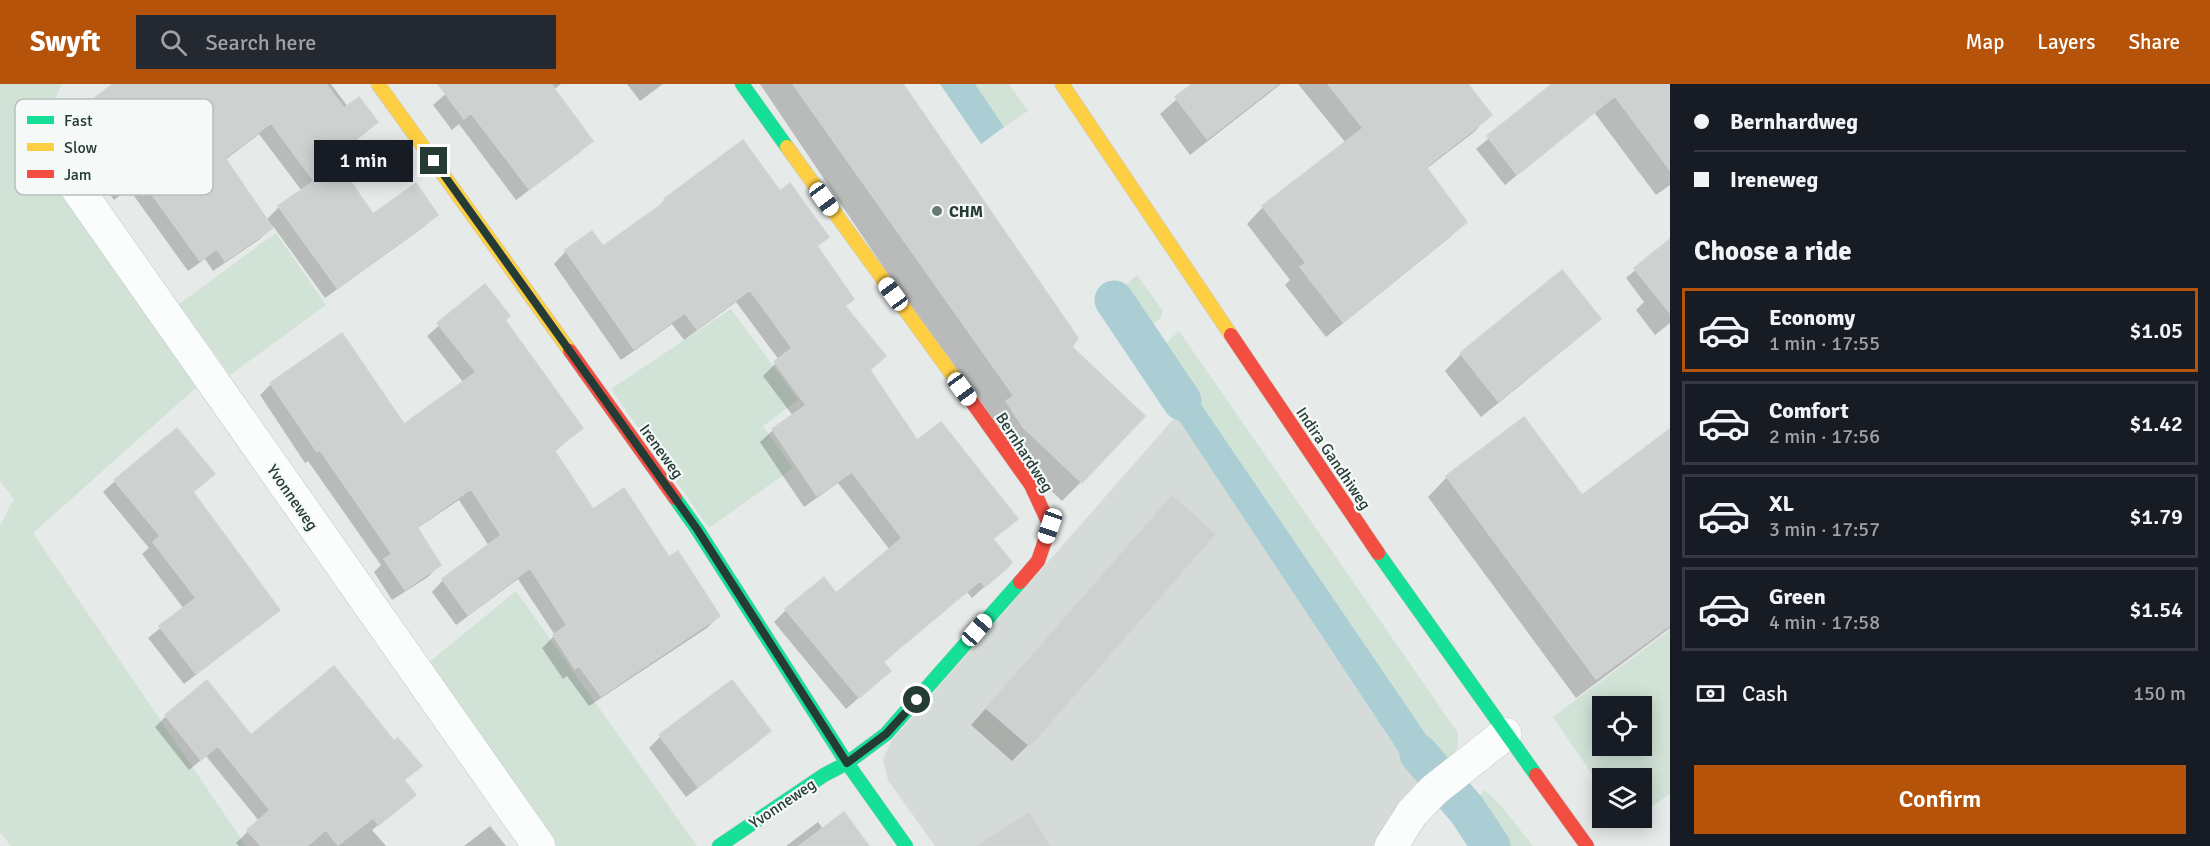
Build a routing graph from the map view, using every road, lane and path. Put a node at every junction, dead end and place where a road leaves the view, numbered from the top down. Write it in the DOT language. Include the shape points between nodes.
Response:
graph roads {
  1 [pos="378,84"];
  2 [pos="742,84"];
  3 [pos="1062,84"];
  4 [pos="82,195"];
  5 [pos="1505,734"];
  6 [pos="847,763"];
  7 [pos="539,846"];
  8 [pos="720,846"];
  9 [pos="906,846"];
  10 [pos="1391,846"];
  11 [pos="1587,846"];
  1 -- 6 [label="street, Ireneweg" via="697,529"];
  2 -- 6 [label="street, Bernhardweg" via="1031,485 1050,526 1038,561 886,734"];
  3 -- 5 [label="street, Indira Gandhiweg"];
  4 -- 7 [label="street, Yvonneweg"];
  5 -- 10 [label="street" via="1434,790 1412,813"];
  5 -- 11 [label="street, Indira Gandhiweg"];
  6 -- 8 [label="street, Yvonneweg"];
  6 -- 9 [label="street, Ireneweg"];
}
